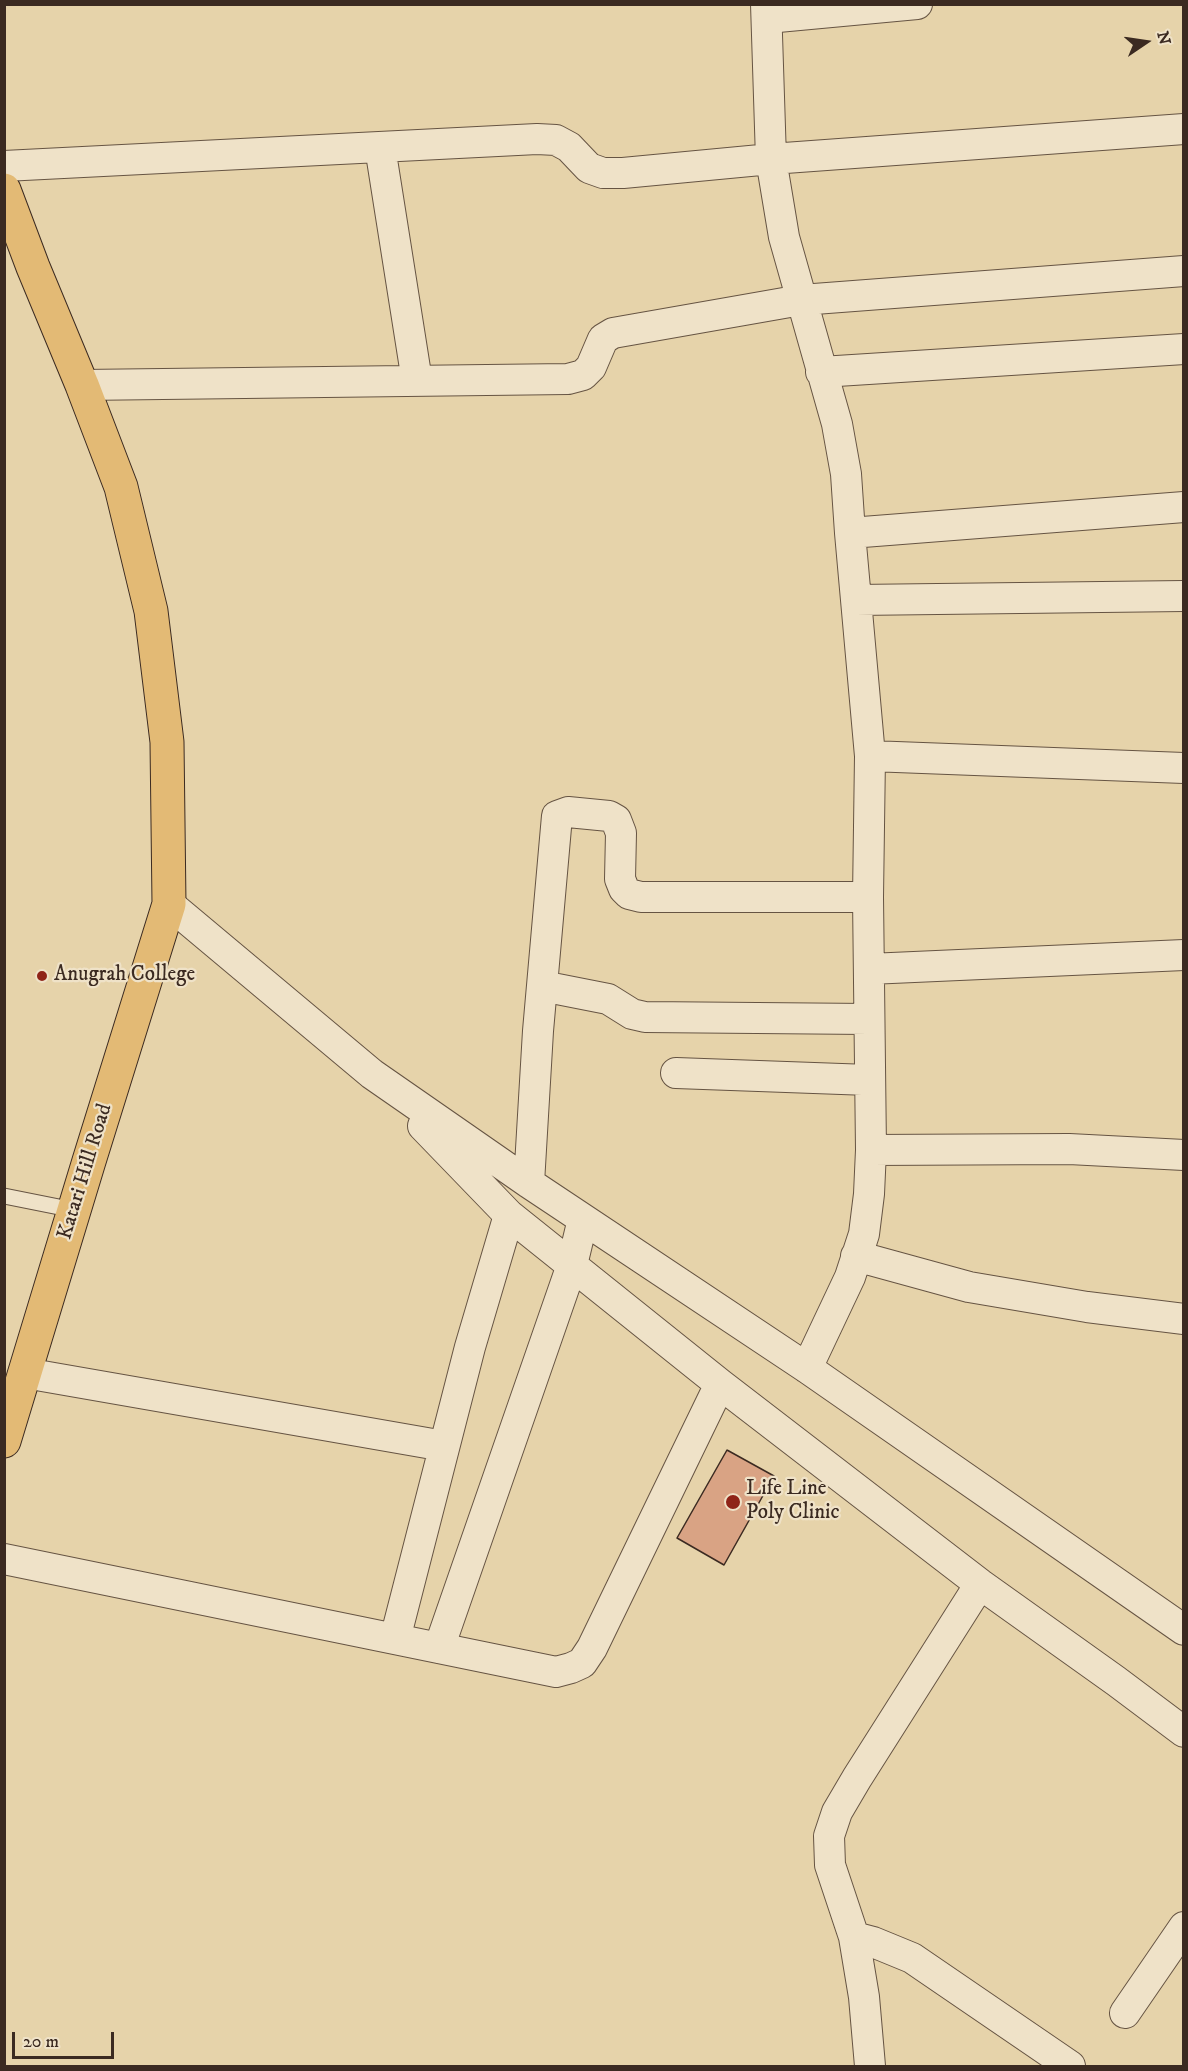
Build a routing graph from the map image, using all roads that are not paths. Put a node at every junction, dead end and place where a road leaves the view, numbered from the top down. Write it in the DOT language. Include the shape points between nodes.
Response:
graph roads {
  1 [pos="917,4"];
  2 [pos="767,11"];
  3 [pos="1184,129"];
  4 [pos="380,147"];
  5 [pos="771,159"];
  6 [pos="4,166"];
  7 [pos="4,190"];
  8 [pos="1184,271"];
  9 [pos="801,300"];
  10 [pos="1184,349"];
  11 [pos="821,372"];
  12 [pos="417,381"];
  13 [pos="82,385"];
  14 [pos="1184,507"];
  15 [pos="850,533"];
  16 [pos="1184,596"];
  17 [pos="856,600"];
  18 [pos="870,756"];
  19 [pos="1184,768"];
  20 [pos="868,897"];
  21 [pos="169,904"];
  22 [pos="1184,955"];
  23 [pos="869,969"];
  24 [pos="542,986"];
  25 [pos="868,1019"];
  26 [pos="675,1073"];
  27 [pos="372,1074"];
  28 [pos="869,1080"];
  29 [pos="871,1150"];
  30 [pos="1184,1155"];
  31 [pos="529,1183"];
  32 [pos="4,1196"];
  33 [pos="74,1210"];
  34 [pos="509,1215"];
  35 [pos="583,1219"];
  36 [pos="856,1256"];
  37 [pos="572,1265"];
  38 [pos="1184,1318"];
  39 [pos="807,1368"];
  40 [pos="25,1372"];
  41 [pos="720,1384"];
  42 [pos="4,1441"];
  43 [pos="444,1446"];
  44 [pos="4,1559"];
  45 [pos="980,1584"];
  46 [pos="1184,1630"];
  47 [pos="395,1639"];
  48 [pos="439,1648"];
  49 [pos="1184,1732"];
  50 [pos="1184,1927"];
  51 [pos="854,1937"];
  52 [pos="1125,2013"];
  53 [pos="1056,2062"];
  54 [pos="870,2067"];
  1 -- 2 [label="street"];
  2 -- 5 [label="street"];
  3 -- 5 [label="street"];
  4 -- 5 [label="street" via="556,140 569,147 589,168 603,173"];
  4 -- 6 [label="street"];
  4 -- 12 [label="street"];
  5 -- 9 [label="street" via="784,237"];
  7 -- 13 [label="main road, Katari Hill Road"];
  8 -- 9 [label="street"];
  9 -- 11 [label="street"];
  9 -- 12 [label="street" via="613,333 603,339 591,367 583,375 568,379"];
  10 -- 11 [label="street"];
  11 -- 15 [label="street" via="837,424 846,474"];
  12 -- 13 [label="street"];
  13 -- 21 [label="main road, Katari Hill Road" via="121,487 151,611 167,742"];
  14 -- 15 [label="street"];
  15 -- 17 [label="street"];
  16 -- 17 [label="street"];
  17 -- 18 [label="street"];
  18 -- 19 [label="street"];
  18 -- 20 [label="street"];
  20 -- 23 [label="street"];
  20 -- 24 [label="street" via="629,894 620,879 621,833 616,820 563,812 556,820"];
  21 -- 27 [label="street"];
  21 -- 33 [label="main road, Katari Hill Road"];
  22 -- 23 [label="street"];
  23 -- 25 [label="street"];
  24 -- 25 [label="street" via="601,997 645,1017"];
  24 -- 31 [label="street"];
  25 -- 28 [label="street"];
  26 -- 28 [label="street"];
  27 -- 31 [label="street"];
  27 -- 34 [label="street"];
  28 -- 29 [label="street"];
  29 -- 30 [label="street" via="1069,1149"];
  29 -- 36 [label="street" via="864,1234"];
  31 -- 35 [label="street"];
  32 -- 33 [label="lane"];
  33 -- 40 [label="main road, Katari Hill Road"];
  34 -- 37 [label="street"];
  34 -- 43 [label="street"];
  35 -- 37 [label="street"];
  35 -- 39 [label="street"];
  36 -- 38 [label="street" via="969,1287"];
  36 -- 39 [label="street"];
  37 -- 41 [label="street"];
  37 -- 48 [label="street"];
  39 -- 46 [label="street"];
  40 -- 42 [label="main road, Katari Hill Road"];
  40 -- 43 [label="street"];
  41 -- 45 [label="street"];
  41 -- 48 [label="street" via="582,1663 556,1672"];
  43 -- 47 [label="street"];
  44 -- 47 [label="street"];
  45 -- 49 [label="street"];
  45 -- 51 [label="street" via="837,1812 829,1836 830,1865"];
  47 -- 48 [label="street"];
  50 -- 52 [label="street"];
  51 -- 53 [label="street" via="912,1958"];
  51 -- 54 [label="street"];
}
